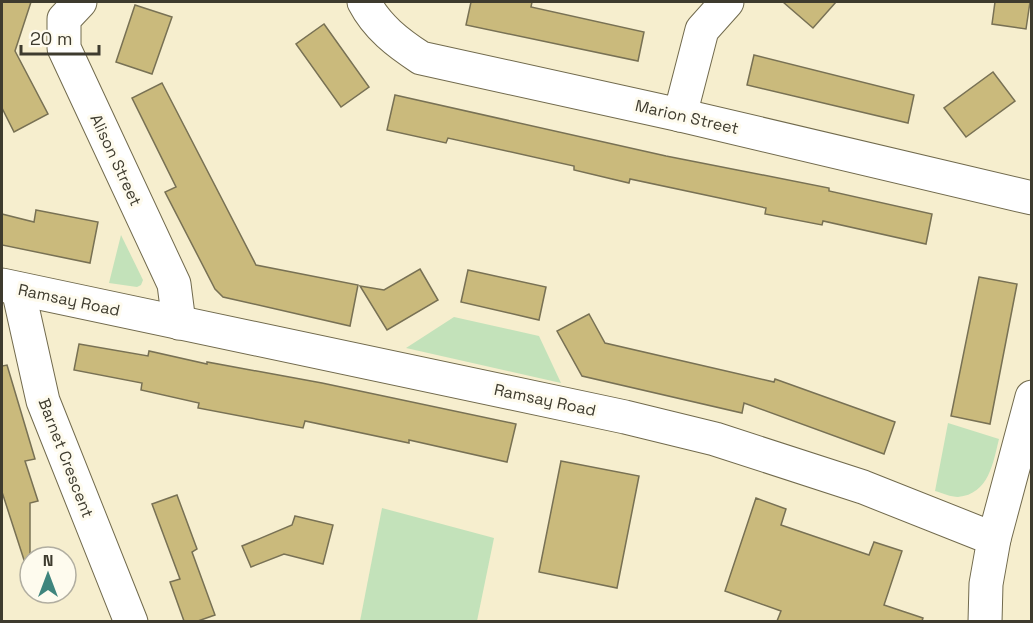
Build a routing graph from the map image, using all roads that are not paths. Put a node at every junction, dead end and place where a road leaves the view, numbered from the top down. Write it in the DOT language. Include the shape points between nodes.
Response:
graph roads {
  1 [pos="81,2"];
  2 [pos="364,2"];
  3 [pos="728,2"];
  4 [pos="680,115"];
  5 [pos="1032,198"];
  6 [pos="10,287"];
  7 [pos="179,323"];
  8 [pos="1032,397"];
  9 [pos="994,539"];
  10 [pos="131,621"];
  11 [pos="985,621"];
  1 -- 7 [label="street, Alison Street" via="64,19 64,48 174,284"];
  2 -- 4 [label="street, Marion Street" via="392,39 421,58"];
  3 -- 4 [label="street" via="702,30"];
  4 -- 5 [label="street, Marion Street"];
  6 -- 7 [label="street, Ramsay Road"];
  6 -- 10 [label="street, Barnet Crescent" via="43,401"];
  7 -- 9 [label="street, Ramsay Road" via="625,417 715,440 863,487"];
  8 -- 9 [label="street"];
  9 -- 11 [label="street" via="986,584"];
}
